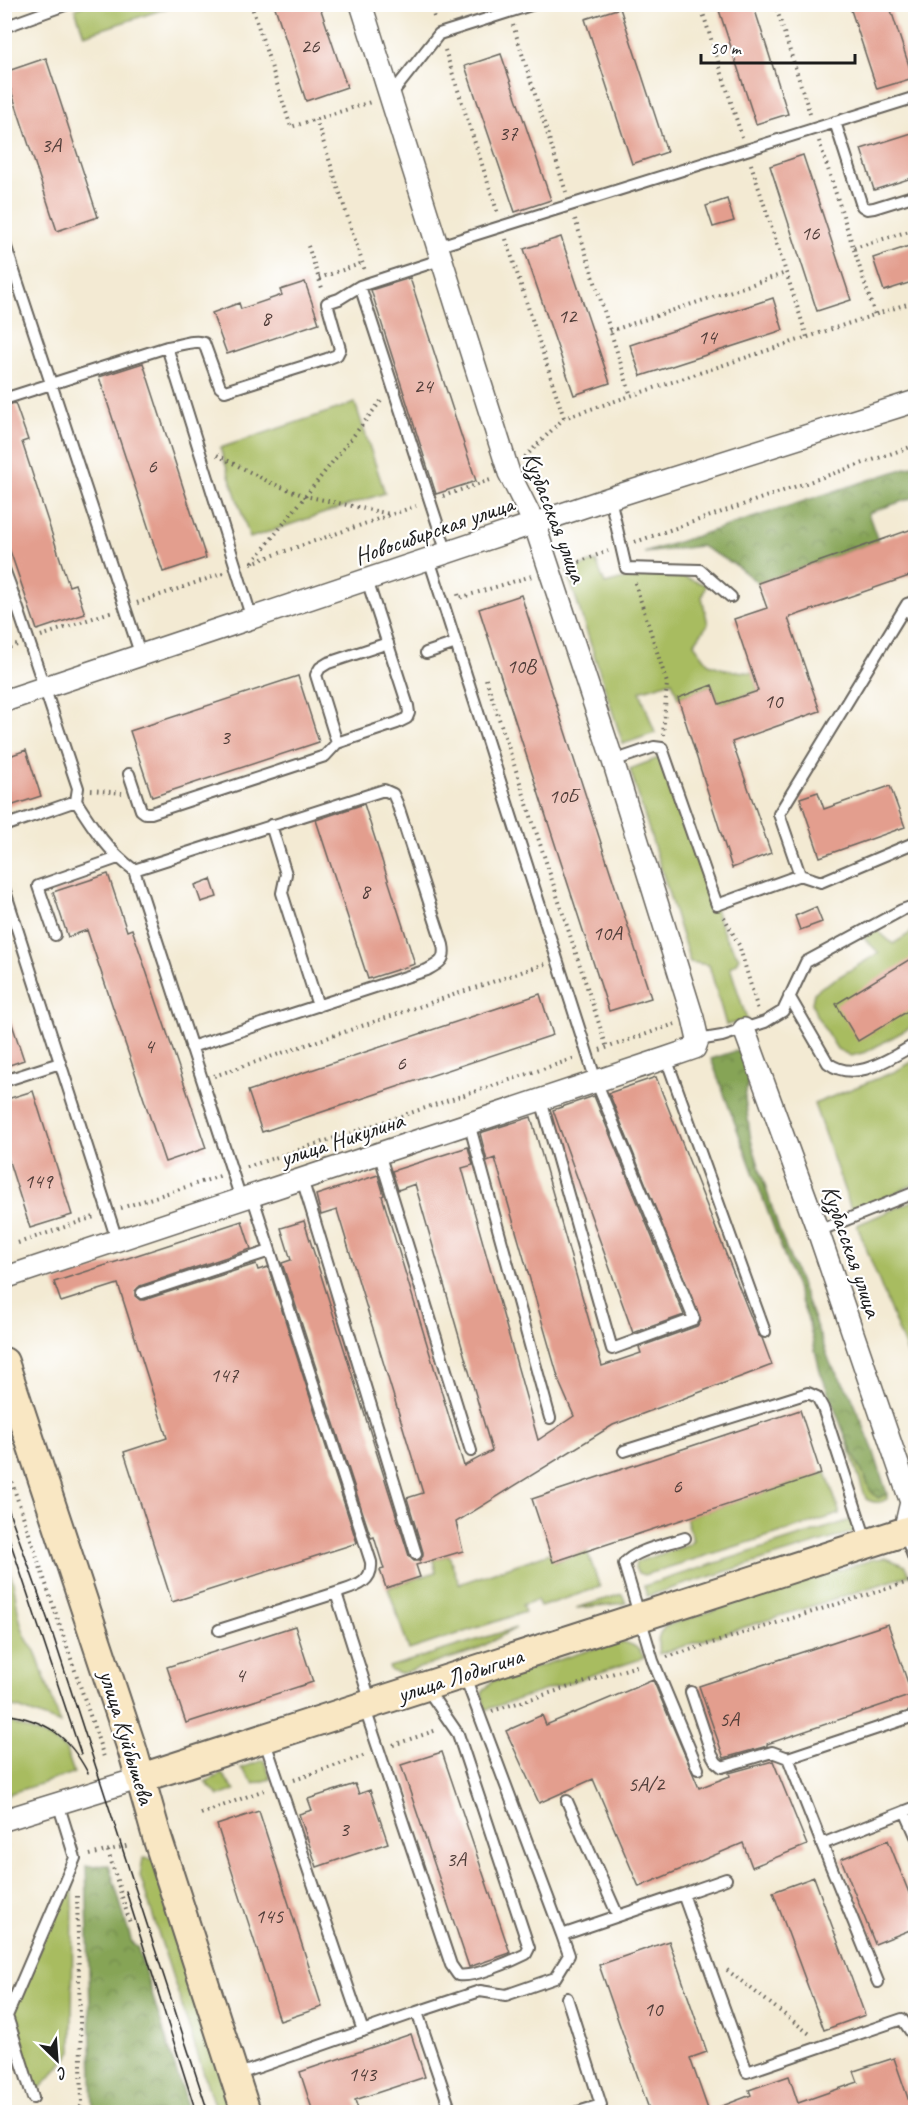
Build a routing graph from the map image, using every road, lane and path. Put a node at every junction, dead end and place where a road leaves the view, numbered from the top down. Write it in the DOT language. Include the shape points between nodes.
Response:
graph roads {
  1 [pos="68,4"];
  2 [pos="251,4"];
  3 [pos="361,4"];
  4 [pos="534,4"];
  5 [pos="700,4"];
  6 [pos="775,4"];
  7 [pos="4,27"];
  8 [pos="390,96"];
  9 [pos="915,97"];
  10 [pos="316,119"];
  11 [pos="835,122"];
  12 [pos="815,128"];
  13 [pos="747,150"];
  14 [pos="915,195"];
  15 [pos="915,229"];
  16 [pos="4,241"];
  17 [pos="309,246"];
  18 [pos="854,248"];
  19 [pos="440,253"];
  20 [pos="363,264"];
  21 [pos="786,273"];
  22 [pos="319,278"];
  23 [pos="365,285"];
  24 [pos="915,301"];
  25 [pos="327,303"];
  26 [pos="875,315"];
  27 [pos="610,331"];
  28 [pos="807,337"];
  29 [pos="167,347"];
  30 [pos="52,384"];
  31 [pos="393,386"];
  32 [pos="4,399"];
  33 [pos="915,401"];
  34 [pos="197,445"];
  35 [pos="915,445"];
  36 [pos="509,473"];
  37 [pos="305,496"];
  38 [pos="610,498"];
  39 [pos="430,501"];
  40 [pos="391,514"];
  41 [pos="534,523"];
  42 [pos="621,547"];
  43 [pos="440,555"];
  44 [pos="252,563"];
  45 [pos="236,568"];
  46 [pos="626,568"];
  47 [pos="4,569"];
  48 [pos="549,571"];
  49 [pos="367,580"];
  50 [pos="7,586"];
  51 [pos="731,597"];
  52 [pos="911,602"];
  53 [pos="125,607"];
  54 [pos="252,619"];
  55 [pos="915,627"];
  56 [pos="29,640"];
  57 [pos="456,643"];
  58 [pos="388,644"];
  59 [pos="4,649"];
  60 [pos="426,653"];
  61 [pos="141,656"];
  62 [pos="485,677"];
  63 [pos="45,688"];
  64 [pos="4,701"];
  65 [pos="337,743"];
  66 [pos="662,747"];
  67 [pos="613,761"];
  68 [pos="129,774"];
  69 [pos="78,788"];
  70 [pos="116,793"];
  71 [pos="76,801"];
  72 [pos="271,825"];
  73 [pos="4,826"];
  74 [pos="915,842"];
  75 [pos="118,858"];
  76 [pos="134,870"];
  77 [pos="800,875"];
  78 [pos="4,888"];
  79 [pos="717,905"];
  80 [pos="915,905"];
  81 [pos="7,906"];
  82 [pos="55,935"];
  83 [pos="557,960"];
  84 [pos="789,996"];
  85 [pos="318,1006"];
  86 [pos="693,1018"];
  87 [pos="744,1029"];
  88 [pos="696,1044"];
  89 [pos="915,1044"];
  90 [pos="191,1047"];
  91 [pos="607,1048"];
  92 [pos="588,1054"];
  93 [pos="666,1058"];
  94 [pos="60,1063"];
  95 [pos="202,1080"];
  96 [pos="4,1081"];
  97 [pos="596,1081"];
  98 [pos="541,1100"];
  99 [pos="469,1123"];
  100 [pos="379,1153"];
  101 [pos="232,1172"];
  102 [pos="302,1179"];
  103 [pos="915,1192"];
  104 [pos="246,1197"];
  105 [pos="108,1213"];
  106 [pos="818,1231"];
  107 [pos="117,1240"];
  108 [pos="18,1243"];
  109 [pos="270,1251"];
  110 [pos="4,1278"];
  111 [pos="142,1293"];
  112 [pos="765,1332"];
  113 [pos="4,1362"];
  114 [pos="550,1418"];
  115 [pos="471,1451"];
  116 [pos="624,1451"];
  117 [pos="4,1460"];
  118 [pos="11,1478"];
  119 [pos="4,1480"];
  120 [pos="910,1530"];
  121 [pos="685,1538"];
  122 [pos="867,1544"];
  123 [pos="416,1554"];
  124 [pos="915,1564"];
  125 [pos="915,1580"];
  126 [pos="336,1593"];
  127 [pos="640,1617"];
  128 [pos="219,1630"];
  129 [pos="653,1661"];
  130 [pos="464,1673"];
  131 [pos="425,1686"];
  132 [pos="691,1692"];
  133 [pos="368,1705"];
  134 [pos="480,1715"];
  135 [pos="914,1716"];
  136 [pos="452,1724"];
  137 [pos="264,1738"];
  138 [pos="379,1750"];
  139 [pos="788,1758"];
  140 [pos="105,1760"];
  141 [pos="698,1769"];
  142 [pos="141,1778"];
  143 [pos="280,1784"];
  144 [pos="567,1801"];
  145 [pos="58,1803"];
  146 [pos="910,1809"];
  147 [pos="201,1814"];
  148 [pos="4,1820"];
  149 [pos="915,1836"];
  150 [pos="822,1844"];
  151 [pos="130,1845"];
  152 [pos="108,1851"];
  153 [pos="75,1858"];
  154 [pos="726,1879"];
  155 [pos="682,1894"];
  156 [pos="618,1916"];
  157 [pos="130,1923"];
  158 [pos="562,1935"];
  159 [pos="703,1950"];
  160 [pos="878,1982"];
  161 [pos="567,1998"];
  162 [pos="417,2012"];
  163 [pos="6,2016"];
  164 [pos="363,2031"];
  165 [pos="915,2038"];
  166 [pos="824,2046"];
  167 [pos="234,2076"];
  168 [pos="33,2098"];
  169 [pos="78,2112"];
  170 [pos="246,2112"];
  171 [pos="451,2112"];
  172 [pos="578,2112"];
  1 -- 7 [label="lane"];
  2 -- 10 [label="path" via="291,127"];
  3 -- 8 [label="street, Кузбасская улица"];
  4 -- 8 [label="lane" via="440,34"];
  5 -- 13 [label="path"];
  6 -- 12 [label="path"];
  8 -- 10 [label="path"];
  8 -- 19 [label="street, Кузбасская улица"];
  9 -- 11 [label="lane"];
  10 -- 20 [label="path"];
  11 -- 12 [label="lane"];
  11 -- 14 [label="lane" via="862,206 874,208"];
  12 -- 13 [label="lane"];
  12 -- 18 [label="path"];
  13 -- 19 [label="lane"];
  13 -- 21 [label="path"];
  15 -- 18 [label="path"];
  16 -- 30 [label="lane" via="26,291"];
  17 -- 22 [label="path"];
  18 -- 26 [label="path"];
  19 -- 23 [label="lane"];
  19 -- 36 [label="street, Кузбасская улица"];
  20 -- 22 [label="path"];
  20 -- 23 [label="path"];
  21 -- 27 [label="path"];
  21 -- 28 [label="path"];
  22 -- 25 [label="path"];
  23 -- 25 [label="lane"];
  23 -- 31 [label="lane"];
  24 -- 26 [label="path"];
  25 -- 29 [label="lane" via="339,342 337,355 232,390 220,387 200,341"];
  26 -- 28 [label="path"];
  28 -- 36 [label="path" via="564,418"];
  29 -- 30 [label="lane"];
  29 -- 34 [label="lane"];
  30 -- 32 [label="lane"];
  30 -- 53 [label="lane"];
  31 -- 37 [label="path"];
  31 -- 39 [label="lane"];
  33 -- 38 [label="street, Новосибирская улица"];
  34 -- 37 [label="path"];
  34 -- 45 [label="lane"];
  35 -- 42 [label="path"];
  36 -- 39 [label="path"];
  36 -- 41 [label="street, Кузбасская улица"];
  37 -- 40 [label="path"];
  37 -- 44 [label="path"];
  38 -- 41 [label="street, Новосибирская улица"];
  38 -- 42 [label="lane"];
  39 -- 40 [label="path"];
  39 -- 43 [label="lane"];
  40 -- 44 [label="path"];
  41 -- 43 [label="street, Новосибирская улица"];
  41 -- 48 [label="street, Кузбасская улица"];
  42 -- 46 [label="lane"];
  42 -- 48 [label="path"];
  43 -- 48 [label="path" via="459,598"];
  43 -- 49 [label="street, Новосибирская улица"];
  43 -- 57 [label="lane"];
  44 -- 45 [label="path"];
  45 -- 53 [label="path"];
  45 -- 54 [label="lane"];
  46 -- 51 [label="lane" via="700,570"];
  46 -- 66 [label="path" via="667,683"];
  47 -- 50 [label="lane"];
  48 -- 67 [label="street, Кузбасская улица"];
  49 -- 54 [label="street, Новосибирская улица"];
  49 -- 58 [label="lane"];
  50 -- 56 [label="lane"];
  52 -- 55 [label="lane"];
  52 -- 77 [label="lane" via="779,814"];
  53 -- 56 [label="path"];
  53 -- 61 [label="lane"];
  54 -- 61 [label="street, Новосибирская улица"];
  56 -- 59 [label="path"];
  56 -- 63 [label="lane"];
  57 -- 60 [label="lane"];
  57 -- 83 [label="lane"];
  58 -- 65 [label="lane" via="328,663 316,675"];
  58 -- 65 [label="lane" via="408,706 407,718"];
  61 -- 63 [label="street, Новосибирская улица"];
  62 -- 91 [label="path"];
  63 -- 64 [label="street, Новосибирская улица"];
  63 -- 69 [label="lane"];
  65 -- 68 [label="lane" via="325,756 151,813 141,810"];
  66 -- 67 [label="lane"];
  66 -- 79 [label="lane"];
  67 -- 86 [label="street, Кузбасская улица"];
  69 -- 70 [label="path"];
  69 -- 71 [label="lane"];
  71 -- 73 [label="lane"];
  71 -- 75 [label="lane"];
  72 -- 76 [label="lane"];
  72 -- 85 [label="lane" via="286,874 282,893"];
  72 -- 85 [label="lane" via="372,792 384,790 393,794 443,945 445,954 441,962 427,970"];
  74 -- 77 [label="lane" via="821,882"];
  75 -- 76 [label="lane"];
  75 -- 82 [label="lane" via="38,886"];
  76 -- 90 [label="lane"];
  77 -- 79 [label="lane"];
  78 -- 81 [label="lane"];
  79 -- 87 [label="path" via="739,945 759,1012"];
  80 -- 84 [label="lane" via="806,962"];
  81 -- 94 [label="lane"];
  83 -- 92 [label="lane"];
  83 -- 95 [label="path"];
  84 -- 87 [label="lane" via="783,1011"];
  84 -- 89 [label="lane" via="828,1063 837,1070 855,1072 872,1067"];
  85 -- 90 [label="lane"];
  86 -- 88 [label="street, Кузбасская улица"];
  86 -- 91 [label="path"];
  87 -- 88 [label="lane"];
  87 -- 106 [label="street, Кузбасская улица"];
  88 -- 93 [label="street, улица Никулина"];
  90 -- 95 [label="lane"];
  91 -- 92 [label="path"];
  92 -- 97 [label="lane"];
  92 -- 101 [label="path"];
  93 -- 97 [label="street, улица Никулина"];
  93 -- 112 [label="lane"];
  94 -- 96 [label="lane"];
  94 -- 105 [label="lane"];
  95 -- 101 [label="lane"];
  97 -- 98 [label="street, улица Никулина"];
  97 -- 98 [label="lane" via="694,1319 612,1349"];
  98 -- 99 [label="street, улица Никулина"];
  99 -- 100 [label="street, улица Никулина"];
  99 -- 114 [label="lane"];
  100 -- 102 [label="street, улица Никулина"];
  100 -- 115 [label="lane"];
  101 -- 104 [label="lane"];
  101 -- 105 [label="path"];
  102 -- 104 [label="street, улица Никулина"];
  102 -- 123 [label="lane"];
  103 -- 106 [label="lane"];
  104 -- 107 [label="street, улица Никулина"];
  104 -- 109 [label="lane"];
  105 -- 107 [label="lane"];
  105 -- 108 [label="path"];
  106 -- 120 [label="street, Кузбасская улица" via="911,1502"];
  107 -- 110 [label="street, улица Никулина"];
  109 -- 111 [label="lane"];
  109 -- 126 [label="lane" via="371,1562 372,1571 367,1579"];
  113 -- 142 [label="main road, улица Куйбышева"];
  116 -- 122 [label="lane" via="808,1393 817,1397 823,1408"];
  117 -- 118 [label="path"];
  118 -- 119 [label="path"];
  118 -- 140 [label="path"];
  120 -- 122 [label="main road, улица Лодыгина"];
  120 -- 124 [label="lane"];
  121 -- 127 [label="lane" via="637,1554 624,1564"];
  122 -- 127 [label="main road, улица Лодыгина"];
  125 -- 129 [label="path"];
  126 -- 128 [label="lane"];
  126 -- 133 [label="lane"];
  127 -- 129 [label="lane"];
  127 -- 130 [label="main road, улица Лодыгина"];
  129 -- 134 [label="path"];
  129 -- 141 [label="lane"];
  130 -- 131 [label="main road, улица Лодыгина"];
  130 -- 134 [label="lane"];
  131 -- 133 [label="main road, улица Лодыгина"];
  131 -- 136 [label="lane"];
  132 -- 139 [label="lane" via="712,1755 722,1767 772,1752"];
  133 -- 137 [label="main road, улица Лодыгина"];
  133 -- 138 [label="lane"];
  134 -- 158 [label="lane"];
  135 -- 139 [label="lane"];
  136 -- 138 [label="path"];
  136 -- 138 [label="lane" via="528,1941 526,1954 517,1959 463,1976 454,1971"];
  137 -- 142 [label="main road, улица Лодыгина"];
  137 -- 143 [label="lane"];
  138 -- 143 [label="path"];
  139 -- 150 [label="lane"];
  142 -- 145 [label="street, улица Лодыгина"];
  142 -- 167 [label="main road, улица Куйбышева"];
  143 -- 147 [label="path"];
  143 -- 164 [label="lane"];
  144 -- 156 [label="lane"];
  145 -- 148 [label="street, улица Лодыгина"];
  145 -- 153 [label="lane"];
  146 -- 149 [label="lane"];
  146 -- 150 [label="lane"];
  150 -- 160 [label="lane"];
  151 -- 152 [label="path"];
  152 -- 153 [label="path"];
  152 -- 157 [label="path"];
  153 -- 163 [label="lane"];
  153 -- 169 [label="path" via="82,2104"];
  154 -- 155 [label="lane"];
  155 -- 156 [label="lane"];
  155 -- 159 [label="lane"];
  156 -- 158 [label="lane"];
  158 -- 162 [label="lane" via="569,1955 555,1977 506,1995 480,1991"];
  159 -- 166 [label="path"];
  159 -- 166 [label="lane" via="747,2072"];
  161 -- 172 [label="lane" via="601,2105"];
  162 -- 164 [label="lane"];
  162 -- 171 [label="lane"];
  163 -- 168 [label="lane"];
  164 -- 167 [label="lane"];
  165 -- 166 [label="lane" via="902,2019"];
  167 -- 170 [label="main road, улица Куйбышева"];
}
